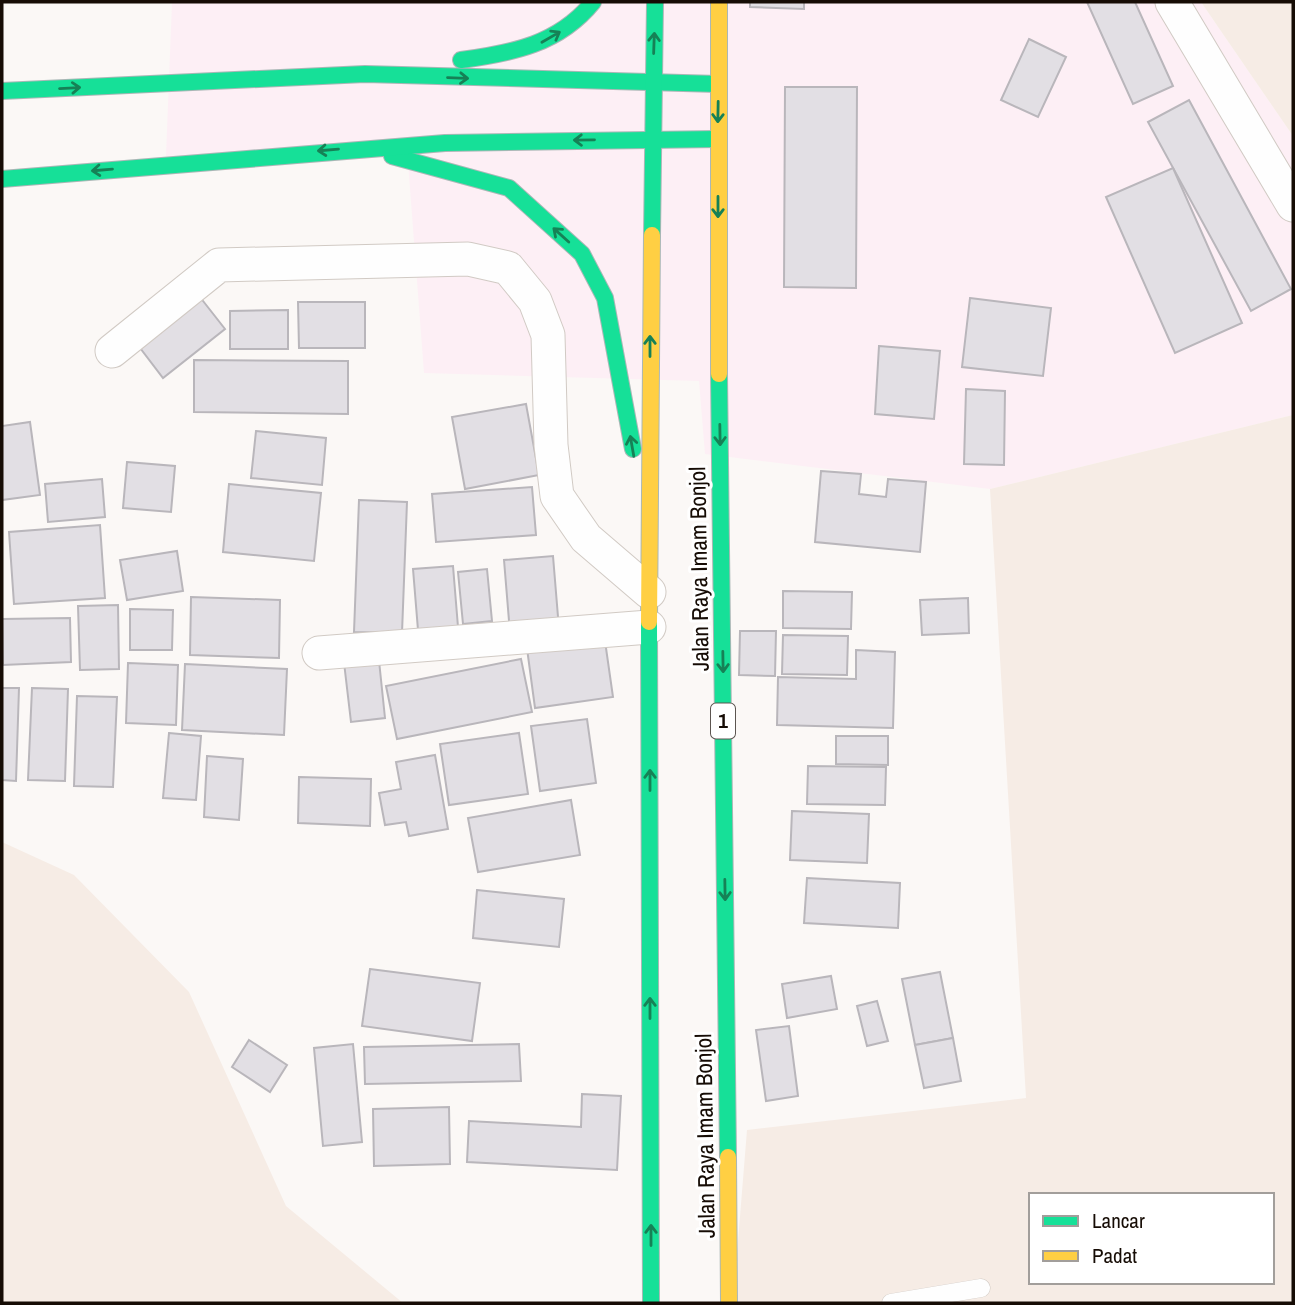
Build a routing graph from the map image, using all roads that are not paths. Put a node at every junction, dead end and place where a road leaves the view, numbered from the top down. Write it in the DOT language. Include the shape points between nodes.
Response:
graph roads {
  1 [pos="593,2"];
  2 [pos="656,2"];
  3 [pos="719,2"];
  4 [pos="1172,2"];
  5 [pos="365,75"];
  6 [pos="653,84"];
  7 [pos="718,84"];
  8 [pos="2,91"];
  9 [pos="652,139"];
  10 [pos="718,139"];
  11 [pos="359,148"];
  12 [pos="2,179"];
  13 [pos="1293,205"];
  14 [pos="112,351"];
  15 [pos="649,537"];
  16 [pos="649,592"];
  17 [pos="649,627"];
  18 [pos="319,653"];
  19 [pos="981,1288"];
  20 [pos="652,1303"];
  21 [pos="729,1303"];
  22 [pos="891,1303"];
  5 -- 1 [label="highway, one-way" via="526,51 582,19"];
  6 -- 2 [label="highway, Jalan Raya Imam Bonjol, one-way"];
  3 -- 7 [label="highway, Jalan Raya Imam Bonjol / 1"];
  4 -- 13 [label="street"];
  5 -- 6 [label="highway, one-way"];
  8 -- 5 [label="highway, one-way"];
  6 -- 7 [label="highway"];
  6 -- 9 [label="highway, Jalan Raya Imam Bonjol"];
  7 -- 10 [label="highway, Jalan Raya Imam Bonjol / 1, one-way"];
  9 -- 10 [label="highway"];
  9 -- 11 [label="highway, one-way"];
  15 -- 9 [label="highway, Jalan Raya Imam Bonjol, one-way"];
  10 -- 21 [label="highway, Jalan Raya Imam Bonjol / 1, one-way"];
  11 -- 12 [label="highway, one-way"];
  15 -- 11 [label="highway, one-way" via="605,298 582,254 509,188"];
  14 -- 16 [label="street" via="219,265 468,259 508,268 536,301 548,335 557,496 586,538"];
  15 -- 16 [label="highway, Jalan Raya Imam Bonjol"];
  16 -- 17 [label="highway, Jalan Raya Imam Bonjol"];
  17 -- 18 [label="street"];
  20 -- 17 [label="highway, Jalan Raya Imam Bonjol, one-way"];
  19 -- 22 [label="lane"];
}
